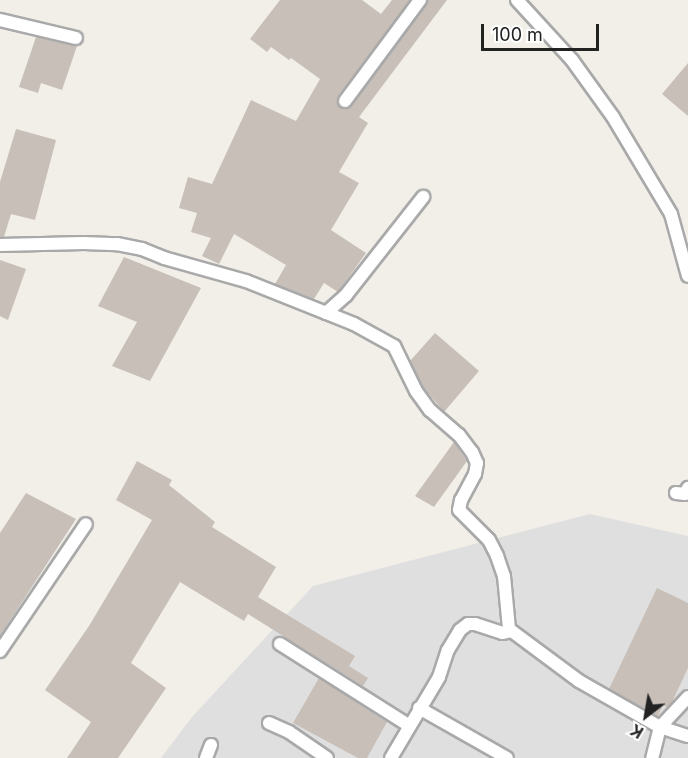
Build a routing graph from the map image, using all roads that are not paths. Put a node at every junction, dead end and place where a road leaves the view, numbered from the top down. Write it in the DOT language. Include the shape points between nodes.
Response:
graph roads {
  1 [pos="420,0"];
  2 [pos="516,0"];
  3 [pos="0,20"];
  4 [pos="76,38"];
  5 [pos="345,100"];
  6 [pos="423,197"];
  7 [pos="0,245"];
  8 [pos="688,276"];
  9 [pos="326,313"];
  10 [pos="688,488"];
  11 [pos="676,493"];
  12 [pos="86,524"];
  13 [pos="511,631"];
  14 [pos="280,644"];
  15 [pos="0,651"];
  16 [pos="688,697"];
  17 [pos="420,708"];
  18 [pos="269,723"];
  19 [pos="408,725"];
  20 [pos="660,727"];
  21 [pos="688,736"];
  22 [pos="211,746"];
  23 [pos="206,758"];
  24 [pos="327,758"];
  25 [pos="391,758"];
  26 [pos="507,758"];
  27 [pos="652,758"];
  1 -- 5 [label="street"];
  2 -- 8 [label="street" via="572,60 613,117 671,214"];
  3 -- 4 [label="street"];
  6 -- 9 [label="street" via="346,295"];
  7 -- 9 [label="street" via="95,243 142,249 246,281"];
  9 -- 13 [label="street" via="394,346 416,391 472,452 477,463 475,474 459,510 489,540 497,556 504,576"];
  10 -- 11 [label="street" via="685,494"];
  12 -- 15 [label="street"];
  13 -- 17 [label="street" via="503,633 475,624 460,630"];
  13 -- 20 [label="street" via="579,681"];
  14 -- 19 [label="street"];
  16 -- 20 [label="street"];
  17 -- 19 [label="street"];
  17 -- 26 [label="street"];
  18 -- 24 [label="street"];
  19 -- 25 [label="street"];
  20 -- 21 [label="street"];
  20 -- 27 [label="street"];
  22 -- 23 [label="street"];
}
